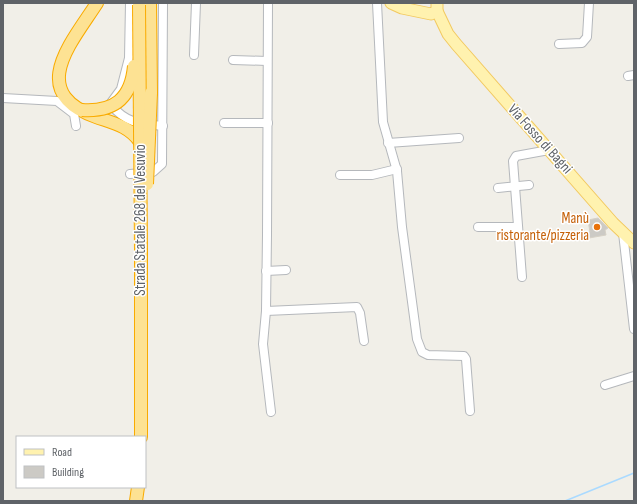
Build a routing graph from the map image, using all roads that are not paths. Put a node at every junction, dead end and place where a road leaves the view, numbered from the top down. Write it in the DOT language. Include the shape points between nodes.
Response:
graph roads {
  1 [pos="97,3"];
  2 [pos="163,3"];
  3 [pos="196,3"];
  4 [pos="268,3"];
  5 [pos="377,3"];
  6 [pos="391,3"];
  7 [pos="589,3"];
  8 [pos="139,4"];
  9 [pos="437,7"];
  10 [pos="412,10"];
  11 [pos="448,34"];
  12 [pos="559,44"];
  13 [pos="194,55"];
  14 [pos="233,60"];
  15 [pos="267,61"];
  16 [pos="3,98"];
  17 [pos="82,110"];
  18 [pos="224,123"];
  19 [pos="268,123"];
  20 [pos="76,126"];
  21 [pos="163,126"];
  22 [pos="459,138"];
  23 [pos="140,142"];
  24 [pos="388,143"];
  25 [pos="549,150"];
  26 [pos="397,169"];
  27 [pos="130,174"];
  28 [pos="340,174"];
  29 [pos="529,185"];
  30 [pos="514,186"];
  31 [pos="498,188"];
  32 [pos="478,227"];
  33 [pos="517,227"];
  34 [pos="623,233"];
  35 [pos="634,243"];
  36 [pos="141,251"];
  37 [pos="286,270"];
  38 [pos="266,271"];
  39 [pos="522,277"];
  40 [pos="266,311"];
  41 [pos="634,329"];
  42 [pos="364,341"];
  43 [pos="634,376"];
  44 [pos="605,385"];
  45 [pos="470,411"];
  46 [pos="271,412"];
  47 [pos="141,436"];
  48 [pos="138,488"];
  49 [pos="136,501"];
  1 -- 17 [label="highway" via="63,56 58,75 68,101"];
  2 -- 21 [label="street"];
  3 -- 13 [label="street"];
  4 -- 15 [label="street"];
  5 -- 24 [label="street" via="383,122"];
  6 -- 10 [label="main road"];
  7 -- 12 [label="street" via="587,37 582,43"];
  8 -- 17 [label="highway, bridge" via="133,69 126,93 110,108"];
  8 -- 21 [label="street" via="121,89 110,104 119,116 131,121"];
  8 -- 23 [label="highway, Strada Statale 268 del Vesuvio, bridge"];
  8 -- 36 [label="highway, bridge" via="151,93 150,146"];
  9 -- 10 [label="main road" via="431,14"];
  9 -- 11 [label="main road, Via Fosso di Bagni"];
  10 -- 11 [label="main road, Via Fosso di Bagni"];
  11 -- 25 [label="main road, Via Fosso di Bagni"];
  14 -- 15 [label="street"];
  15 -- 19 [label="street"];
  16 -- 20 [label="street" via="57,101 74,114"];
  17 -- 23 [label="highway, bridge" via="127,128"];
  18 -- 19 [label="street"];
  19 -- 38 [label="street"];
  21 -- 27 [label="street" via="162,164 154,172"];
  22 -- 24 [label="street"];
  23 -- 36 [label="highway, Strada Statale 268 del Vesuvio, bridge"];
  24 -- 26 [label="street"];
  25 -- 30 [label="street" via="520,154 514,158"];
  25 -- 34 [label="main road, Via Fosso di Bagni"];
  26 -- 28 [label="street" via="372,174"];
  26 -- 45 [label="street" via="402,227 420,348 428,354 464,356"];
  29 -- 30 [label="street"];
  30 -- 31 [label="street"];
  30 -- 33 [label="street"];
  32 -- 33 [label="street"];
  33 -- 39 [label="street"];
  34 -- 35 [label="main road, Via Fosso di Bagni"];
  34 -- 41 [label="street"];
  36 -- 47 [label="highway, Strada Statale 268 del Vesuvio"];
  37 -- 38 [label="street"];
  38 -- 40 [label="street"];
  40 -- 42 [label="street" via="357,307"];
  40 -- 46 [label="street" via="263,344"];
  43 -- 44 [label="street"];
  48 -- 49 [label="highway"];
}
